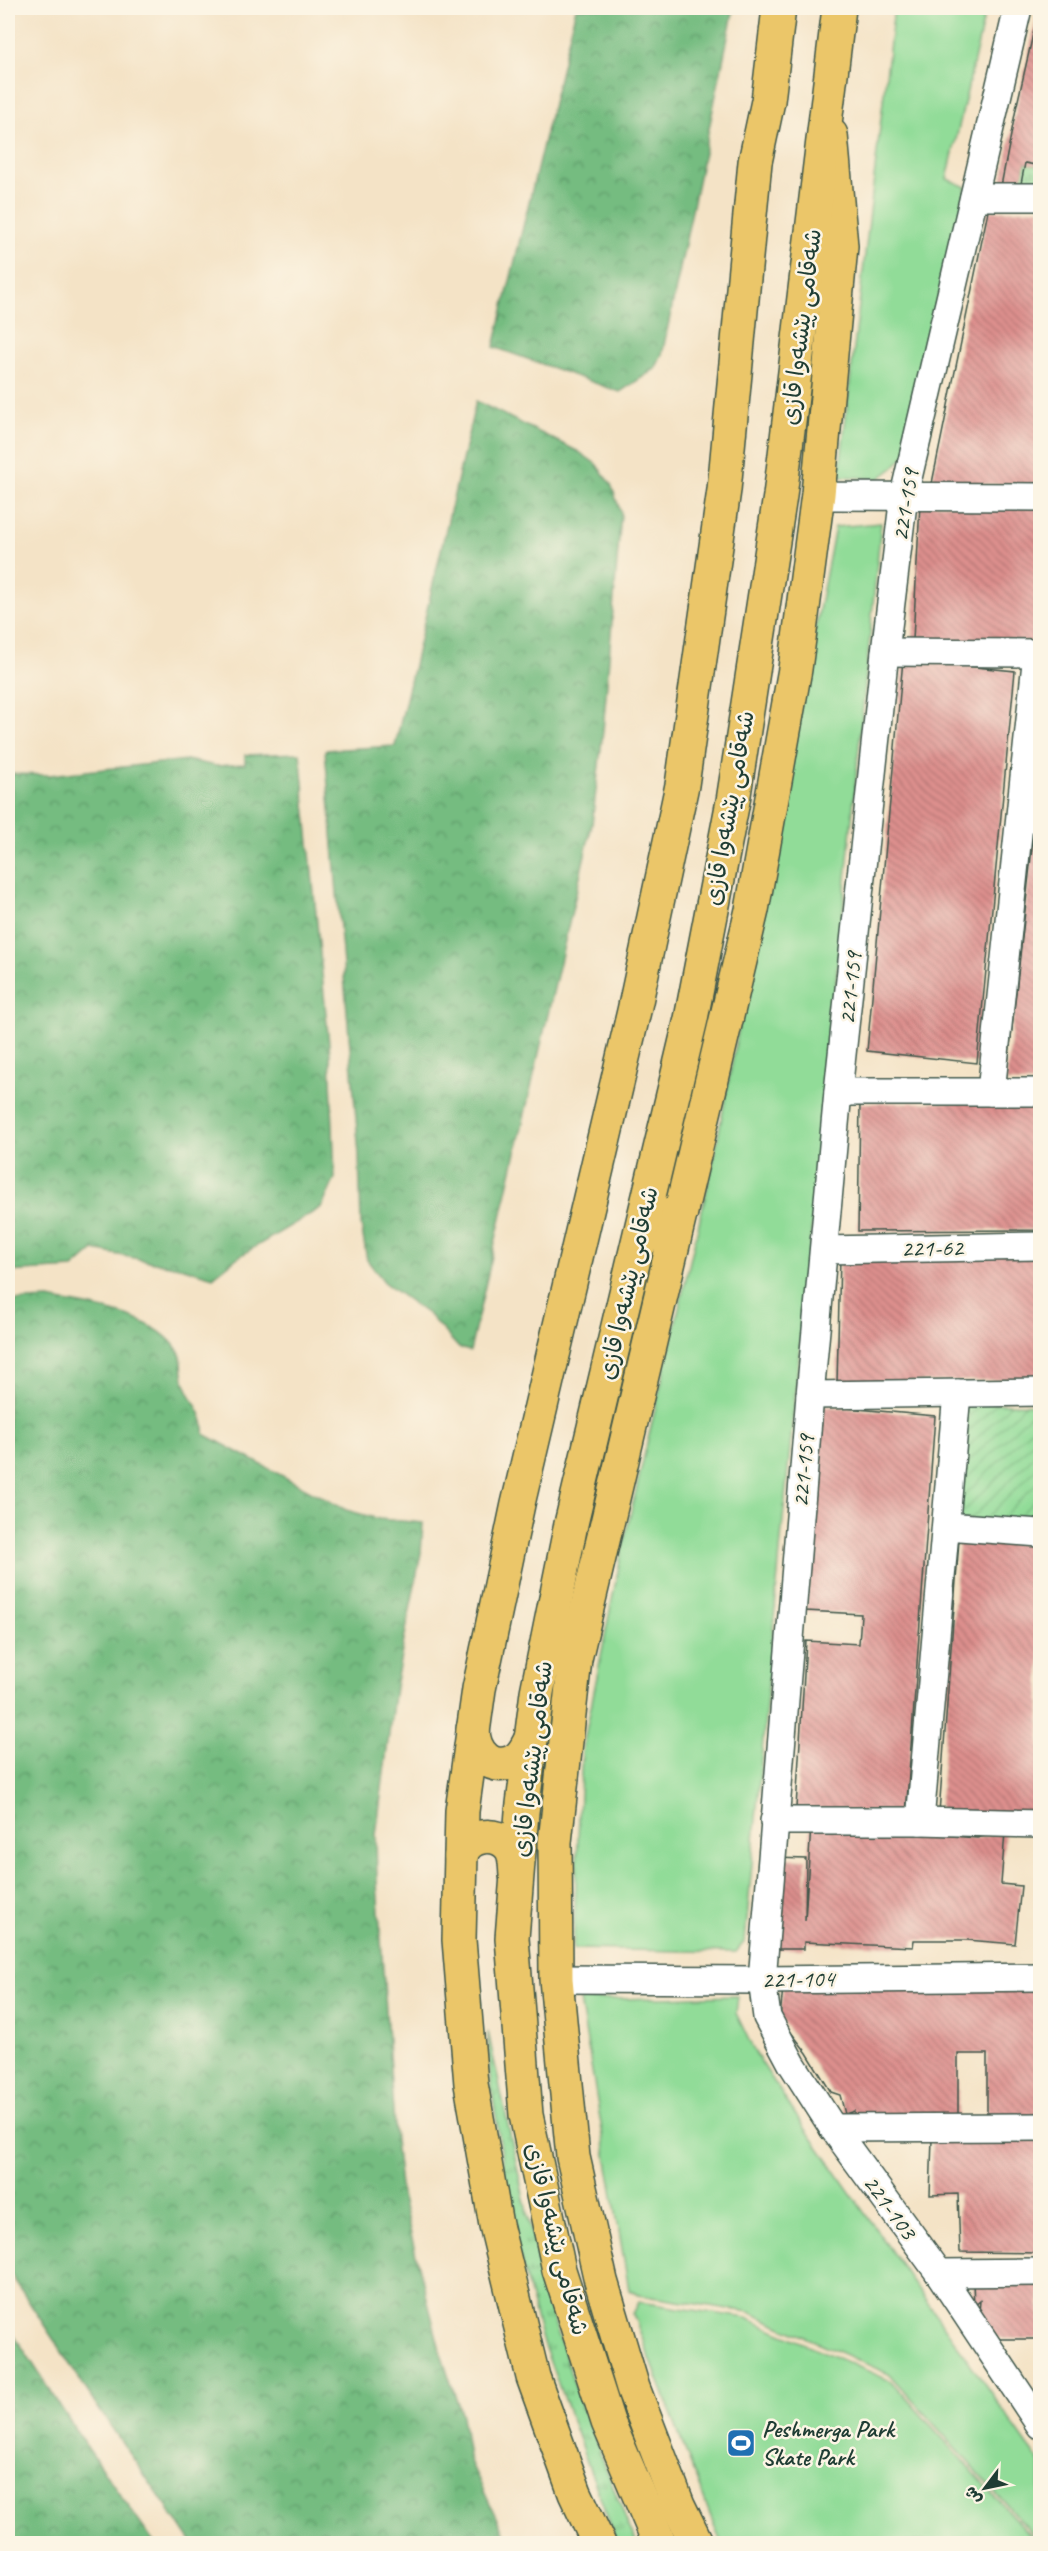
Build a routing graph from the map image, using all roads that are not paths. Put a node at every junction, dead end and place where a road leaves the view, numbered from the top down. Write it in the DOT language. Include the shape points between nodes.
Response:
graph roads {
  1 [pos="769,8"];
  2 [pos="779,8"];
  3 [pos="839,8"];
  4 [pos="849,8"];
  5 [pos="1018,8"];
  6 [pos="834,58"];
  7 [pos="768,100"];
  8 [pos="828,108"];
  9 [pos="974,197"];
  10 [pos="1041,197"];
  11 [pos="818,494"];
  12 [pos="904,495"];
  13 [pos="1041,497"];
  14 [pos="885,652"];
  15 [pos="1039,653"];
  16 [pos="838,1092"];
  17 [pos="991,1092"];
  18 [pos="1041,1092"];
  19 [pos="681,1212"];
  20 [pos="1041,1246"];
  21 [pos="637,1247"];
  22 [pos="824,1250"];
  23 [pos="1041,1392"];
  24 [pos="957,1393"];
  25 [pos="810,1395"];
  26 [pos="946,1526"];
  27 [pos="1041,1533"];
  28 [pos="473,1729"];
  29 [pos="531,1739"];
  30 [pos="774,1821"];
  31 [pos="920,1821"];
  32 [pos="1041,1824"];
  33 [pos="461,1856"];
  34 [pos="517,1880"];
  35 [pos="1041,1977"];
  36 [pos="556,1979"];
  37 [pos="762,1980"];
  38 [pos="1041,2127"];
  39 [pos="833,2128"];
  40 [pos="1041,2272"];
  41 [pos="939,2273"];
  42 [pos="1038,2417"];
  43 [pos="599,2544"];
  44 [pos="660,2544"];
  45 [pos="697,2544"];
  1 -- 7 [label="main road"];
  2 -- 7 [label="main road"];
  3 -- 6 [label="main road, شەقامی پێشەوا قازی"];
  4 -- 6 [label="main road"];
  5 -- 9 [label="street, 221-159"];
  6 -- 8 [label="main road, شەقامی پێشەوا قازی"];
  7 -- 28 [label="main road" via="755,162 724,490 682,785 634,1011 518,1504"];
  8 -- 11 [label="main road" via="841,246"];
  8 -- 21 [label="main road, شەقامی پێشەوا قازی" via="780,496 733,801 691,1019"];
  9 -- 10 [label="street"];
  9 -- 12 [label="street, 221-159"];
  11 -- 12 [label="street"];
  11 -- 19 [label="main road" via="795,669 753,910"];
  12 -- 13 [label="street"];
  12 -- 14 [label="street, 221-159"];
  14 -- 15 [label="street"];
  14 -- 16 [label="street, 221-159"];
  15 -- 17 [label="street"];
  16 -- 17 [label="street"];
  16 -- 22 [label="street, 221-159"];
  17 -- 18 [label="street"];
  19 -- 21 [label="main road" via="662,1216"];
  19 -- 36 [label="main road" via="575,1659 555,1842"];
  20 -- 22 [label="street, 221-62"];
  21 -- 29 [label="main road, شەقامی پێشەوا قازی" via="572,1524"];
  22 -- 25 [label="street, 221-159"];
  23 -- 24 [label="street"];
  24 -- 25 [label="street"];
  24 -- 26 [label="street"];
  25 -- 30 [label="street, 221-159"];
  26 -- 27 [label="street"];
  26 -- 31 [label="street"];
  28 -- 29 [label="main road" via="476,1749 498,1764 523,1754"];
  28 -- 33 [label="main road" via="462,1811"];
  29 -- 34 [label="main road, شەقامی پێشەوا قازی"];
  30 -- 31 [label="street"];
  30 -- 37 [label="street, 221-159"];
  31 -- 32 [label="street"];
  33 -- 34 [label="main road" via="476,1839 494,1837 510,1848"];
  33 -- 43 [label="main road" via="459,1940 470,2073 496,2225 532,2377 575,2493"];
  34 -- 44 [label="main road, شەقامی پێشەوا قازی" via="512,1938 526,2115 533,2148 560,2270 608,2422"];
  35 -- 37 [label="street, 221-104"];
  36 -- 37 [label="street, 221-104"];
  36 -- 45 [label="main road" via="573,2157 601,2281 633,2388"];
  37 -- 39 [label="street, 221-103" via="767,2017"];
  38 -- 39 [label="street"];
  39 -- 41 [label="street, 221-103"];
  40 -- 41 [label="street"];
  41 -- 42 [label="street, 221-103"];
}
